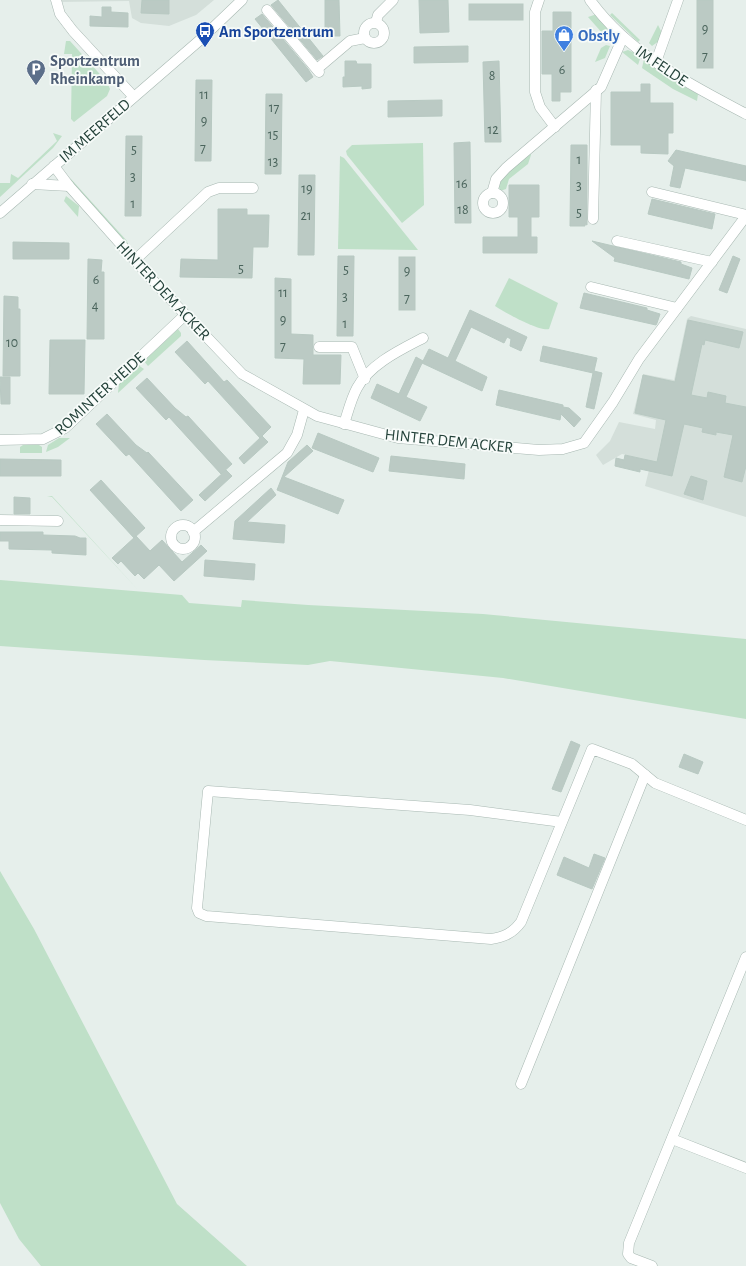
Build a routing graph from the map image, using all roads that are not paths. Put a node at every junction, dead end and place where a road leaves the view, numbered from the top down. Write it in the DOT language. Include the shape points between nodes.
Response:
graph roads {
  1 [pos="56,0"];
  2 [pos="242,0"];
  3 [pos="393,0"];
  4 [pos="539,0"];
  5 [pos="590,0"];
  6 [pos="678,0"];
  7 [pos="267,10"];
  8 [pos="376,22"];
  9 [pos="623,37"];
  10 [pos="365,38"];
  11 [pos="656,62"];
  12 [pos="596,90"];
  13 [pos="134,96"];
  14 [pos="746,114"];
  15 [pos="555,127"];
  16 [pos="54,166"];
  17 [pos="32,184"];
  18 [pos="69,186"];
  19 [pos="253,188"];
  20 [pos="652,192"];
  21 [pos="492,193"];
  22 [pos="0,212"];
  23 [pos="746,216"];
  24 [pos="593,219"];
  25 [pos="617,241"];
  26 [pos="135,260"];
  27 [pos="712,262"];
  28 [pos="591,287"];
  29 [pos="677,308"];
  30 [pos="185,315"];
  31 [pos="423,338"];
  32 [pos="319,347"];
  33 [pos="365,379"];
  34 [pos="304,410"];
  35 [pos="344,424"];
  36 [pos="0,440"];
  37 [pos="0,520"];
  38 [pos="58,521"];
  39 [pos="193,532"];
  40 [pos="645,775"];
  41 [pos="746,820"];
  42 [pos="562,822"];
  43 [pos="746,956"];
  44 [pos="521,1084"];
  45 [pos="672,1139"];
  46 [pos="746,1168"];
  47 [pos="652,1266"];
  1 -- 13 [label="street" via="60,14 73,31"];
  2 -- 13 [label="street, IM MEERFELD"];
  3 -- 8 [label="street" via="378,15"];
  4 -- 15 [label="street" via="535,12 535,92 540,107"];
  5 -- 9 [label="street, IM FELDE" via="605,20"];
  6 -- 11 [label="street"];
  7 -- 10 [label="street" via="318,70 350,41"];
  8 -- 10 [label="street" via="364,29"];
  8 -- 10 [label="street" via="385,32 382,40 373,43"];
  9 -- 11 [label="street, IM FELDE"];
  9 -- 12 [label="street" via="601,87"];
  11 -- 14 [label="street, IM FELDE" via="709,95"];
  12 -- 15 [label="street"];
  12 -- 24 [label="street"];
  13 -- 16 [label="street, IM MEERFELD"];
  15 -- 21 [label="street" via="496,179"];
  16 -- 17 [label="street, IM MEERFELD"];
  16 -- 18 [label="street, HINTER DEM ACKER"];
  17 -- 18 [label="street"];
  17 -- 22 [label="street, IM MEERFELD"];
  18 -- 26 [label="street, HINTER DEM ACKER"];
  19 -- 26 [label="street" via="219,188 208,192"];
  20 -- 23 [label="street"];
  23 -- 27 [label="street"];
  25 -- 27 [label="street"];
  26 -- 30 [label="street, HINTER DEM ACKER"];
  27 -- 29 [label="street"];
  28 -- 29 [label="street"];
  29 -- 35 [label="street, HINTER DEM ACKER" via="639,359 584,443 568,448 539,450 398,438"];
  30 -- 34 [label="street, HINTER DEM ACKER" via="242,374"];
  30 -- 36 [label="street, ROMINTER HEIDE" via="65,428 43,439"];
  31 -- 33 [label="street" via="395,352"];
  32 -- 33 [label="street" via="352,347"];
  33 -- 35 [label="street" via="357,388"];
  34 -- 35 [label="street, HINTER DEM ACKER"];
  34 -- 39 [label="street" via="297,434 287,453"];
  37 -- 38 [label="street"];
  40 -- 41 [label="street" via="655,783"];
  40 -- 42 [label="street" via="632,764 592,748"];
  40 -- 44 [label="street"];
  42 -- 42 [label="street" via="521,922 500,938 206,916 199,913 208,791 470,810"];
  43 -- 45 [label="street"];
  45 -- 46 [label="street"];
  45 -- 47 [label="street" via="627,1249 631,1258"];
}
